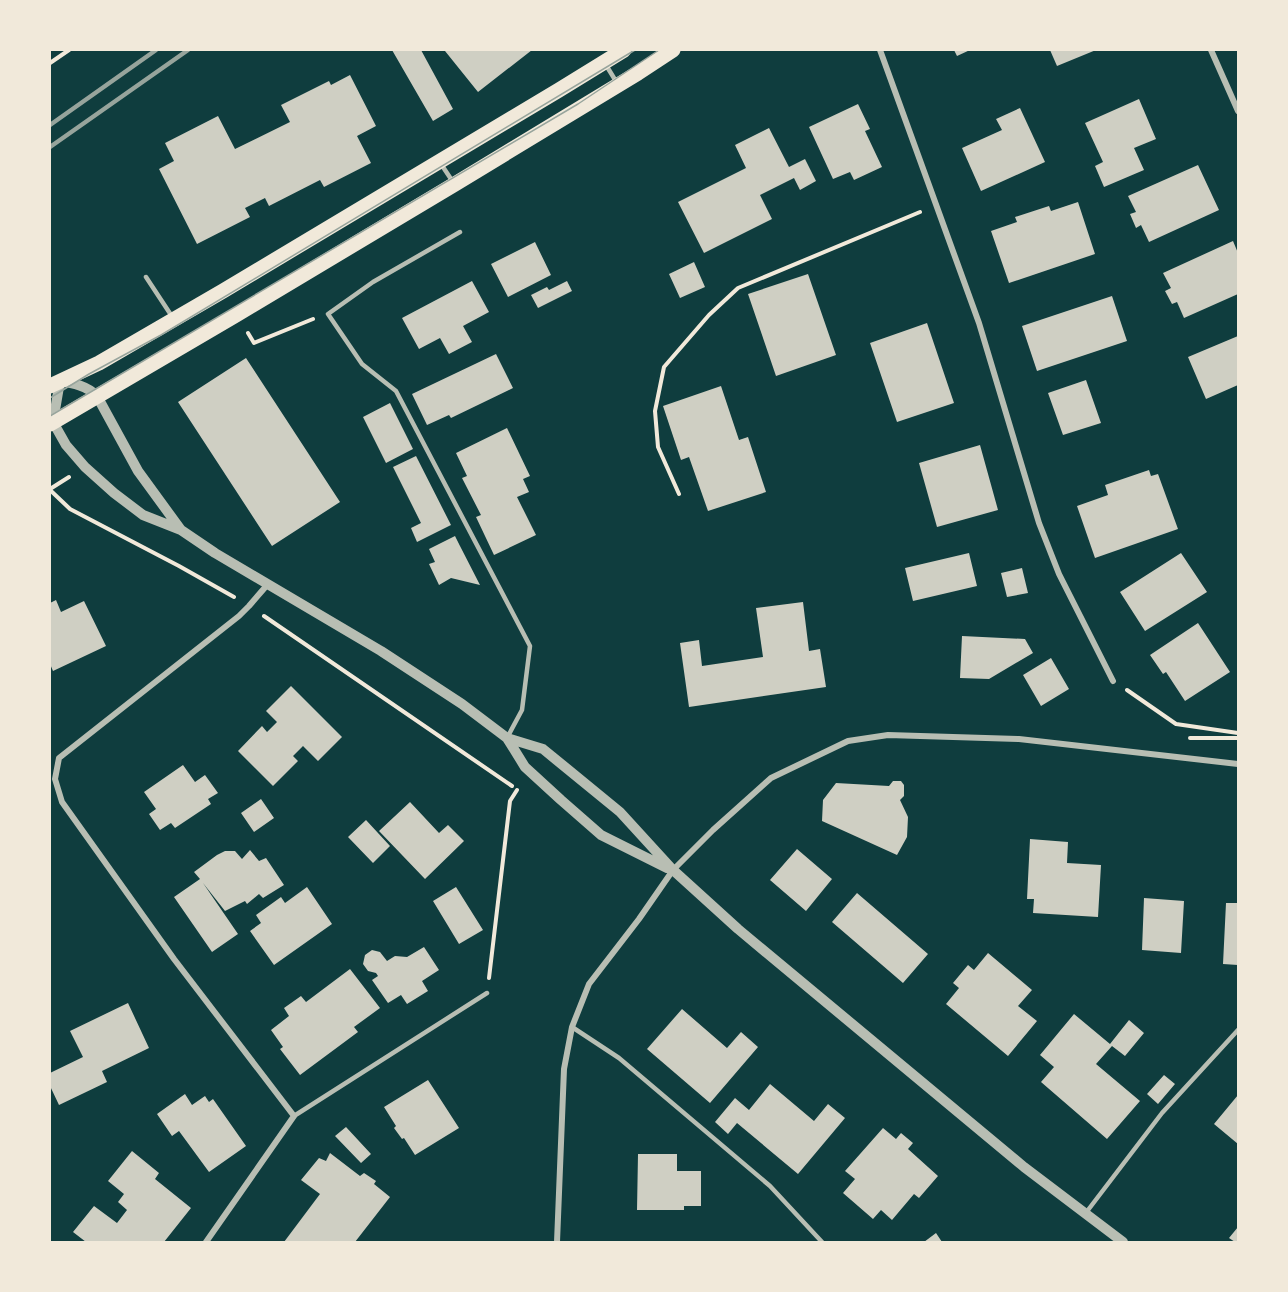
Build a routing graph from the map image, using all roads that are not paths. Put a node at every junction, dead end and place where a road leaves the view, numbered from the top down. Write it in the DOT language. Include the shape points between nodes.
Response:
graph roads {
  1 [pos="624,50"];
  2 [pos="673,50"];
  3 [pos="879,50"];
  4 [pos="1211,50"];
  5 [pos="604,62"];
  6 [pos="619,85"];
  7 [pos="1239,111"];
  8 [pos="440,162"];
  9 [pos="455,184"];
  10 [pos="460,232"];
  11 [pos="146,277"];
  12 [pos="174,320"];
  13 [pos="55,384"];
  14 [pos="97,396"];
  15 [pos="51,423"];
  16 [pos="181,530"];
  17 [pos="268,584"];
  18 [pos="1113,681"];
  19 [pos="507,738"];
  20 [pos="1239,764"];
  21 [pos="672,870"];
  22 [pos="487,993"];
  23 [pos="572,1026"];
  24 [pos="1239,1030"];
  25 [pos="294,1116"];
  26 [pos="1085,1214"];
  27 [pos="206,1242"];
  28 [pos="556,1242"];
  29 [pos="822,1242"];
  30 [pos="1123,1242"];
  1 -- 5 [label="main road"];
  2 -- 6 [label="main road"];
  3 -- 18 [label="street" via="979,323 1039,523 1059,574"];
  4 -- 7 [label="street"];
  5 -- 6 [label="lane"];
  5 -- 8 [label="main road"];
  6 -- 9 [label="main road"];
  8 -- 9 [label="lane"];
  8 -- 12 [label="main road"];
  9 -- 14 [label="main road"];
  10 -- 19 [label="lane" via="373,282 328,314 362,364 396,390 530,646 522,710"];
  11 -- 12 [label="lane"];
  12 -- 13 [label="main road"];
  13 -- 14 [label="street" via="74,383"];
  13 -- 15 [label="street"];
  14 -- 15 [label="main road"];
  14 -- 16 [label="street" via="138,471"];
  15 -- 16 [label="street" via="85,467 114,493 143,515"];
  16 -- 17 [label="street"];
  17 -- 19 [label="street" via="406,667"];
  17 -- 25 [label="street" via="239,616 59,758 55,779 62,802 174,959"];
  19 -- 21 [label="street" via="543,749 579,777 620,812"];
  19 -- 21 [label="street" via="525,767 601,835"];
  20 -- 21 [label="street" via="1018,739 888,735 848,741 771,778"];
  21 -- 23 [label="street" via="590,984"];
  21 -- 26 [label="street" via="756,945"];
  22 -- 25 [label="lane"];
  23 -- 28 [label="street" via="564,1069"];
  23 -- 29 [label="lane" via="619,1058 770,1186"];
  24 -- 26 [label="lane" via="1162,1113"];
  25 -- 27 [label="street"];
  26 -- 30 [label="street"];
}
